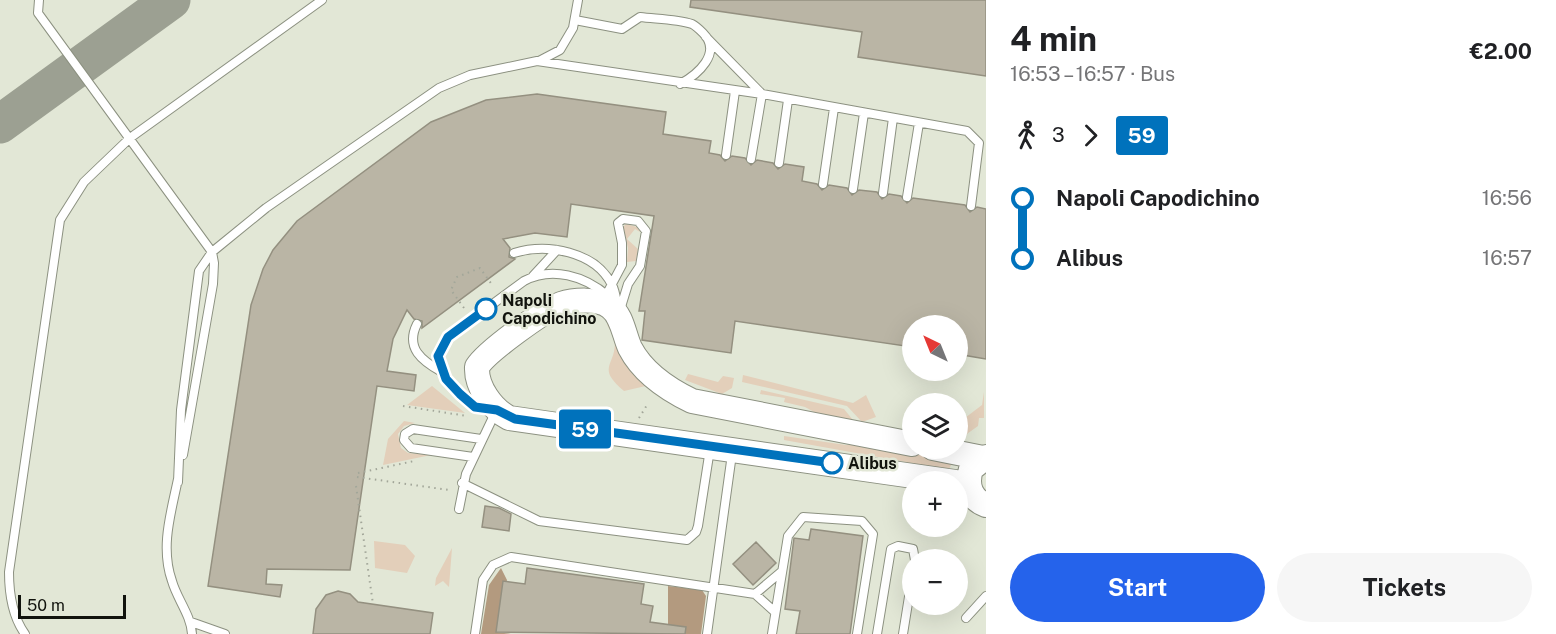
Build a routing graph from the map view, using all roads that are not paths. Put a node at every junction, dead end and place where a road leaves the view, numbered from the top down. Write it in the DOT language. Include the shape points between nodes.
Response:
graph roads {
  1 [pos="39,0"];
  2 [pos="322,0"];
  3 [pos="578,0"];
  4 [pos="575,20"];
  5 [pos="706,37"];
  6 [pos="537,61"];
  7 [pos="680,84"];
  8 [pos="735,91"];
  9 [pos="762,94"];
  10 [pos="788,100"];
  11 [pos="834,108"];
  12 [pos="864,113"];
  13 [pos="893,118"];
  14 [pos="919,123"];
  15 [pos="130,138"];
  16 [pos="726,155"];
  17 [pos="752,159"];
  18 [pos="779,164"];
  19 [pos="823,184"];
  20 [pos="853,189"];
  21 [pos="883,193"];
  22 [pos="907,197"];
  23 [pos="971,206"];
  24 [pos="556,250"];
  25 [pos="212,252"];
  26 [pos="514,253"];
  27 [pos="533,277"];
  28 [pos="612,303"];
  29 [pos="417,324"];
  30 [pos="442,372"];
  31 [pos="752,403"];
  32 [pos="725,409"];
  33 [pos="497,410"];
  34 [pos="802,414"];
  35 [pos="824,427"];
  36 [pos="481,439"];
  37 [pos="902,442"];
  38 [pos="722,448"];
  39 [pos="968,454"];
  40 [pos="473,457"];
  41 [pos="985,457"];
  42 [pos="968,473"];
  43 [pos="902,474"];
  44 [pos="178,482"];
  45 [pos="462,483"];
  46 [pos="968,492"];
  47 [pos="986,505"];
  48 [pos="459,509"];
  49 [pos="914,549"];
  50 [pos="781,572"];
  51 [pos="713,587"];
  52 [pos="755,594"];
  53 [pos="986,596"];
  54 [pos="775,612"];
  55 [pos="906,615"];
  56 [pos="966,618"];
  57 [pos="190,622"];
  58 [pos="26,634"];
  59 [pos="192,634"];
  60 [pos="225,634"];
  61 [pos="475,634"];
  62 [pos="706,634"];
  63 [pos="772,634"];
  64 [pos="857,634"];
  65 [pos="877,634"];
  66 [pos="903,634"];
  1 -- 15 [label="lane" via="38,13"];
  2 -- 15 [label="lane"];
  3 -- 4 [label="lane"];
  4 -- 5 [label="lane" via="622,29 640,17 694,24"];
  4 -- 6 [label="lane" via="560,50"];
  5 -- 7 [label="lane" via="710,51 706,63 696,75"];
  5 -- 9 [label="lane"];
  6 -- 7 [label="lane"];
  6 -- 25 [label="lane" via="470,75 439,88 344,152"];
  7 -- 8 [label="lane"];
  8 -- 9 [label="lane"];
  8 -- 16 [label="lane"];
  9 -- 10 [label="lane"];
  9 -- 17 [label="lane"];
  10 -- 11 [label="lane"];
  10 -- 18 [label="lane"];
  11 -- 12 [label="lane"];
  11 -- 19 [label="lane"];
  12 -- 13 [label="lane"];
  12 -- 20 [label="lane"];
  13 -- 14 [label="lane"];
  13 -- 21 [label="lane"];
  14 -- 22 [label="lane"];
  14 -- 23 [label="lane" via="967,131 979,143"];
  15 -- 25 [label="lane"];
  15 -- 58 [label="lane" via="84,182 60,220 9,572 9,594 18,624"];
  24 -- 26 [label="lane"];
  24 -- 27 [label="lane"];
  24 -- 28 [label="lane" via="587,261"];
  25 -- 44 [label="lane" via="213,284"];
  25 -- 44 [label="lane" via="199,271 181,410"];
  27 -- 28 [label="lane" via="574,276"];
  27 -- 30 [label="lane" via="448,337 438,356"];
  28 -- 28 [label="lane" via="642,260 645,231 638,221 623,219 618,223 623,257"];
  28 -- 32 [label="main road" via="635,357 654,378 692,401"];
  28 -- 33 [label="main road" via="573,302 553,308 480,362 479,383"];
  29 -- 30 [label="lane" via="412,340 417,354"];
  30 -- 33 [label="lane" via="450,385 475,407"];
  31 -- 32 [label="lane"];
  32 -- 35 [label="main road"];
  33 -- 36 [label="lane"];
  33 -- 38 [label="main road" via="515,419"];
  34 -- 35 [label="lane"];
  35 -- 37 [label="main road"];
  36 -- 40 [label="lane"];
  36 -- 40 [label="lane" via="413,429 405,434 404,440 411,448"];
  38 -- 43 [label="main road"];
  38 -- 45 [label="lane" via="696,532 687,540 539,521"];
  38 -- 51 [label="lane"];
  39 -- 41 [label="main road"];
  40 -- 45 [label="lane"];
  41 -- 42 [label="main road"];
  44 -- 57 [label="lane" via="166,546 170,578"];
  45 -- 48 [label="lane"];
  46 -- 47 [label="main road"];
  49 -- 65 [label="lane" via="891,549"];
  50 -- 52 [label="lane"];
  50 -- 54 [label="lane"];
  50 -- 64 [label="lane" via="788,536 803,516 862,521 873,534"];
  51 -- 52 [label="lane"];
  51 -- 61 [label="lane" via="511,557 493,566 483,580"];
  51 -- 62 [label="lane"];
  52 -- 54 [label="lane"];
  53 -- 56 [label="lane"];
  54 -- 63 [label="lane"];
  55 -- 66 [label="lane"];
  57 -- 59 [label="lane"];
  57 -- 60 [label="lane"];
}
